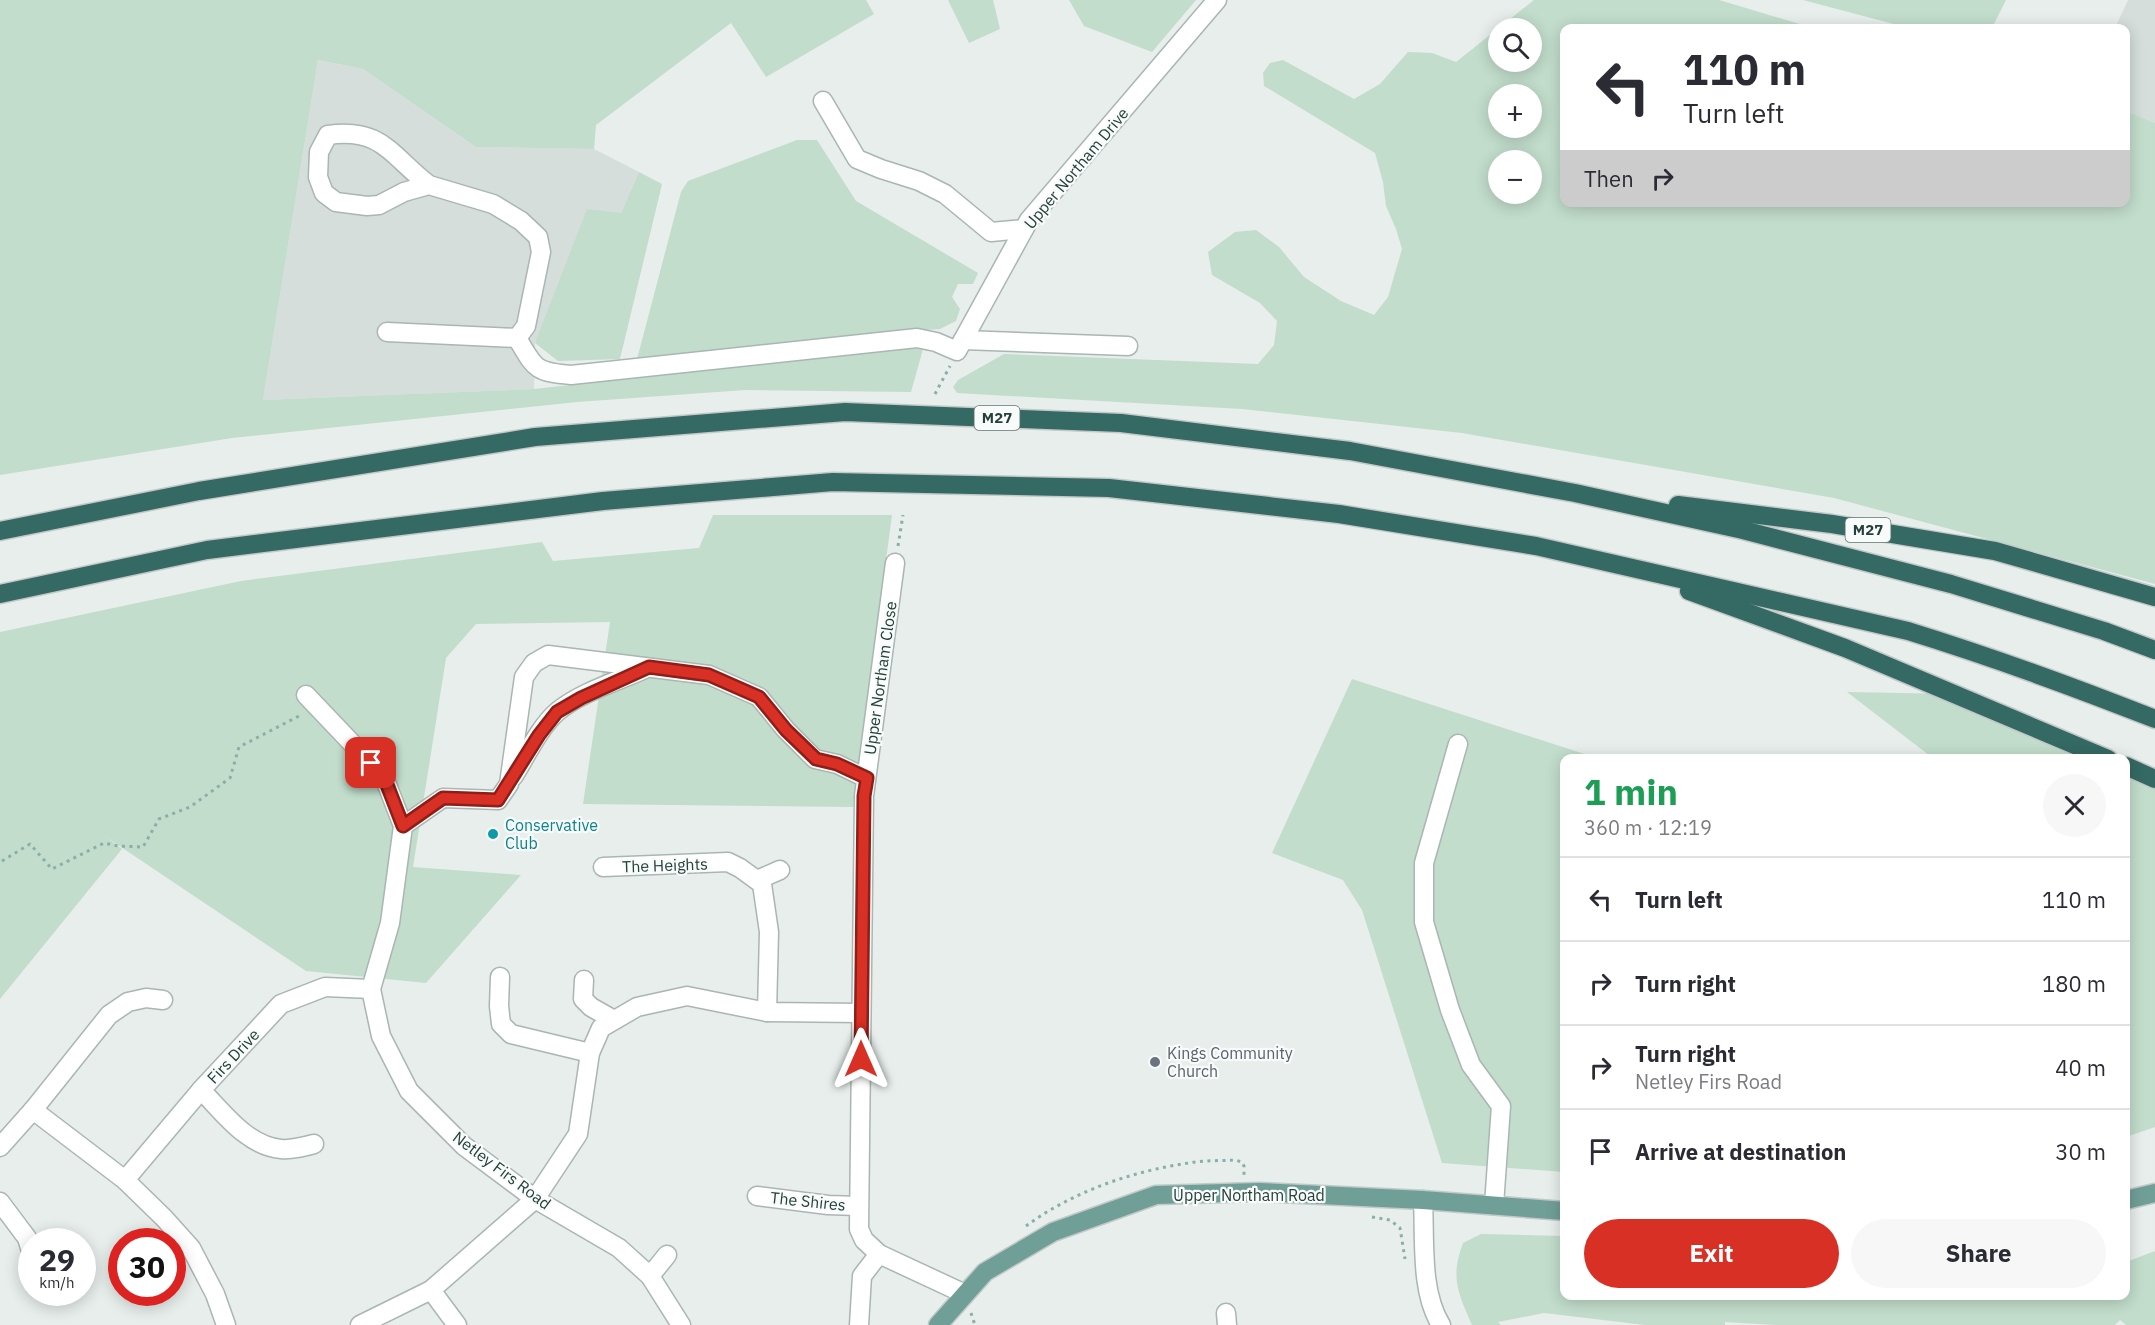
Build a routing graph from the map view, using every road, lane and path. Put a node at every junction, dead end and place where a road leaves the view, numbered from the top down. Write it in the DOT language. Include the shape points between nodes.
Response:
graph roads {
  1 [pos="1217,0"];
  2 [pos="823,101"];
  3 [pos="429,185"];
  4 [pos="1024,229"];
  5 [pos="387,332"];
  6 [pos="517,338"];
  7 [pos="960,346"];
  8 [pos="1128,346"];
  9 [pos="935,394"];
  10 [pos="1575,493"];
  11 [pos="903,515"];
  12 [pos="0,531"];
  13 [pos="895,563"];
  14 [pos="1617,564"];
  15 [pos="0,594"];
  16 [pos="2155,597"];
  17 [pos="2155,650"];
  18 [pos="649,667"];
  19 [pos="312,700"];
  20 [pos="2155,719"];
  21 [pos="1458,744"];
  22 [pos="2096,754"];
  23 [pos="2130,768"];
  24 [pos="867,778"];
  25 [pos="2155,779"];
  26 [pos="509,784"];
  27 [pos="403,826"];
  28 [pos="1,861"];
  29 [pos="603,867"];
  30 [pos="780,870"];
  31 [pos="757,880"];
  32 [pos="500,977"];
  33 [pos="584,980"];
  34 [pos="371,988"];
  35 [pos="163,1000"];
  36 [pos="767,1012"];
  37 [pos="861,1013"];
  38 [pos="614,1020"];
  39 [pos="590,1053"];
  40 [pos="201,1090"];
  41 [pos="33,1110"];
  42 [pos="314,1144"];
  43 [pos="0,1147"];
  44 [pos="125,1180"];
  45 [pos="1245,1192"];
  46 [pos="2155,1193"];
  47 [pos="757,1196"];
  48 [pos="536,1199"];
  49 [pos="2130,1199"];
  50 [pos="1423,1200"];
  51 [pos="0,1202"];
  52 [pos="1494,1205"];
  53 [pos="858,1206"];
  54 [pos="1560,1211"];
  55 [pos="1362,1216"];
  56 [pos="20,1228"];
  57 [pos="1019,1231"];
  58 [pos="879,1254"];
  59 [pos="667,1256"];
  60 [pos="1406,1264"];
  61 [pos="650,1276"];
  62 [pos="431,1290"];
  63 [pos="965,1294"];
  64 [pos="226,1325"];
  65 [pos="360,1325"];
  66 [pos="457,1325"];
  67 [pos="681,1325"];
  68 [pos="859,1325"];
  69 [pos="938,1325"];
  70 [pos="1442,1325"];
  1 -- 4 [label="street, Upper Northam Drive"];
  2 -- 4 [label="street" via="857,159 945,194 991,232"];
  3 -- 3 [label="street" via="379,205 336,202 324,194 318,177 320,152 328,135 346,132 367,136 387,147"];
  3 -- 6 [label="street" via="493,204 538,237 541,252 526,326"];
  4 -- 7 [label="street, Upper Northam Drive"];
  5 -- 6 [label="street"];
  6 -- 7 [label="street" via="534,367 571,375 917,338"];
  7 -- 8 [label="street"];
  7 -- 9 [label="path"];
  10 -- 12 [label="highway, M27" via="1350,451 1121,423 845,412 535,437 199,491"];
  10 -- 16 [label="highway, M27" via="1832,524 1995,551"];
  10 -- 17 [label="highway, M27" via="1743,530 1951,584"];
  11 -- 13 [label="path"];
  13 -- 24 [label="street, Upper Northam Close"];
  14 -- 15 [label="highway" via="1536,546 1339,514 1109,488 834,482 603,501 207,550"];
  14 -- 20 [label="highway" via="1908,631"];
  14 -- 22 [label="highway" via="1845,648"];
  18 -- 24 [label="street" via="709,675 759,697 816,759"];
  18 -- 26 [label="street" via="557,712"];
  18 -- 26 [label="street" via="548,655 534,663 524,677"];
  19 -- 27 [label="street, Netley Firs Road" via="384,777"];
  19 -- 28 [label="path" via="239,747 230,778 190,807 159,819 143,847 104,843 52,869 30,844"];
  21 -- 52 [label="street" via="1424,863 1424,922 1471,1065 1501,1106"];
  23 -- 25 [label="highway"];
  24 -- 37 [label="street, Upper Northam Close"];
  26 -- 27 [label="street" via="498,800 443,798"];
  27 -- 34 [label="street, Netley Firs Road" via="390,923"];
  29 -- 31 [label="street, The Heights" via="728,862"];
  30 -- 31 [label="street"];
  31 -- 36 [label="street" via="762,884 769,932"];
  32 -- 39 [label="street" via="501,1024 511,1034"];
  33 -- 38 [label="street" via="583,999"];
  34 -- 40 [label="street, Firs Drive" via="325,987 281,1004"];
  34 -- 48 [label="street, Netley Firs Road" via="381,1036 409,1091 464,1146"];
  35 -- 41 [label="street" via="128,1002 109,1015"];
  36 -- 37 [label="street"];
  36 -- 38 [label="street" via="687,996 637,1007"];
  37 -- 53 [label="street, Upper Northam Close"];
  38 -- 39 [label="street" via="601,1028"];
  39 -- 48 [label="street" via="578,1134"];
  40 -- 42 [label="street" via="254,1140 279,1149"];
  40 -- 44 [label="street, Firs Drive"];
  41 -- 43 [label="street"];
  41 -- 44 [label="street"];
  44 -- 64 [label="street" via="191,1248"];
  45 -- 50 [label="main road, Upper Northam Road"];
  45 -- 57 [label="path" via="1242,1162 1191,1162 1100,1187 1065,1202"];
  45 -- 63 [label="main road, Upper Northam Road" via="1156,1195 1063,1228 985,1272"];
  46 -- 49 [label="main road"];
  47 -- 53 [label="street, The Shires"];
  48 -- 61 [label="street, Netley Firs Road" via="619,1248"];
  48 -- 62 [label="street"];
  50 -- 52 [label="main road, Upper Northam Road"];
  50 -- 70 [label="street" via="1427,1290"];
  51 -- 56 [label="street"];
  52 -- 54 [label="main road, Upper Northam Road"];
  53 -- 58 [label="street, Upper Northam Close" via="859,1229"];
  55 -- 60 [label="path" via="1382,1218 1400,1228"];
  58 -- 63 [label="street, Upper Northam Close"];
  58 -- 68 [label="street" via="862,1276"];
  59 -- 61 [label="street"];
  61 -- 67 [label="street, Netley Firs Road"];
  62 -- 65 [label="street"];
  62 -- 66 [label="street"];
  63 -- 69 [label="main road, Upper Northam Road"];
}
